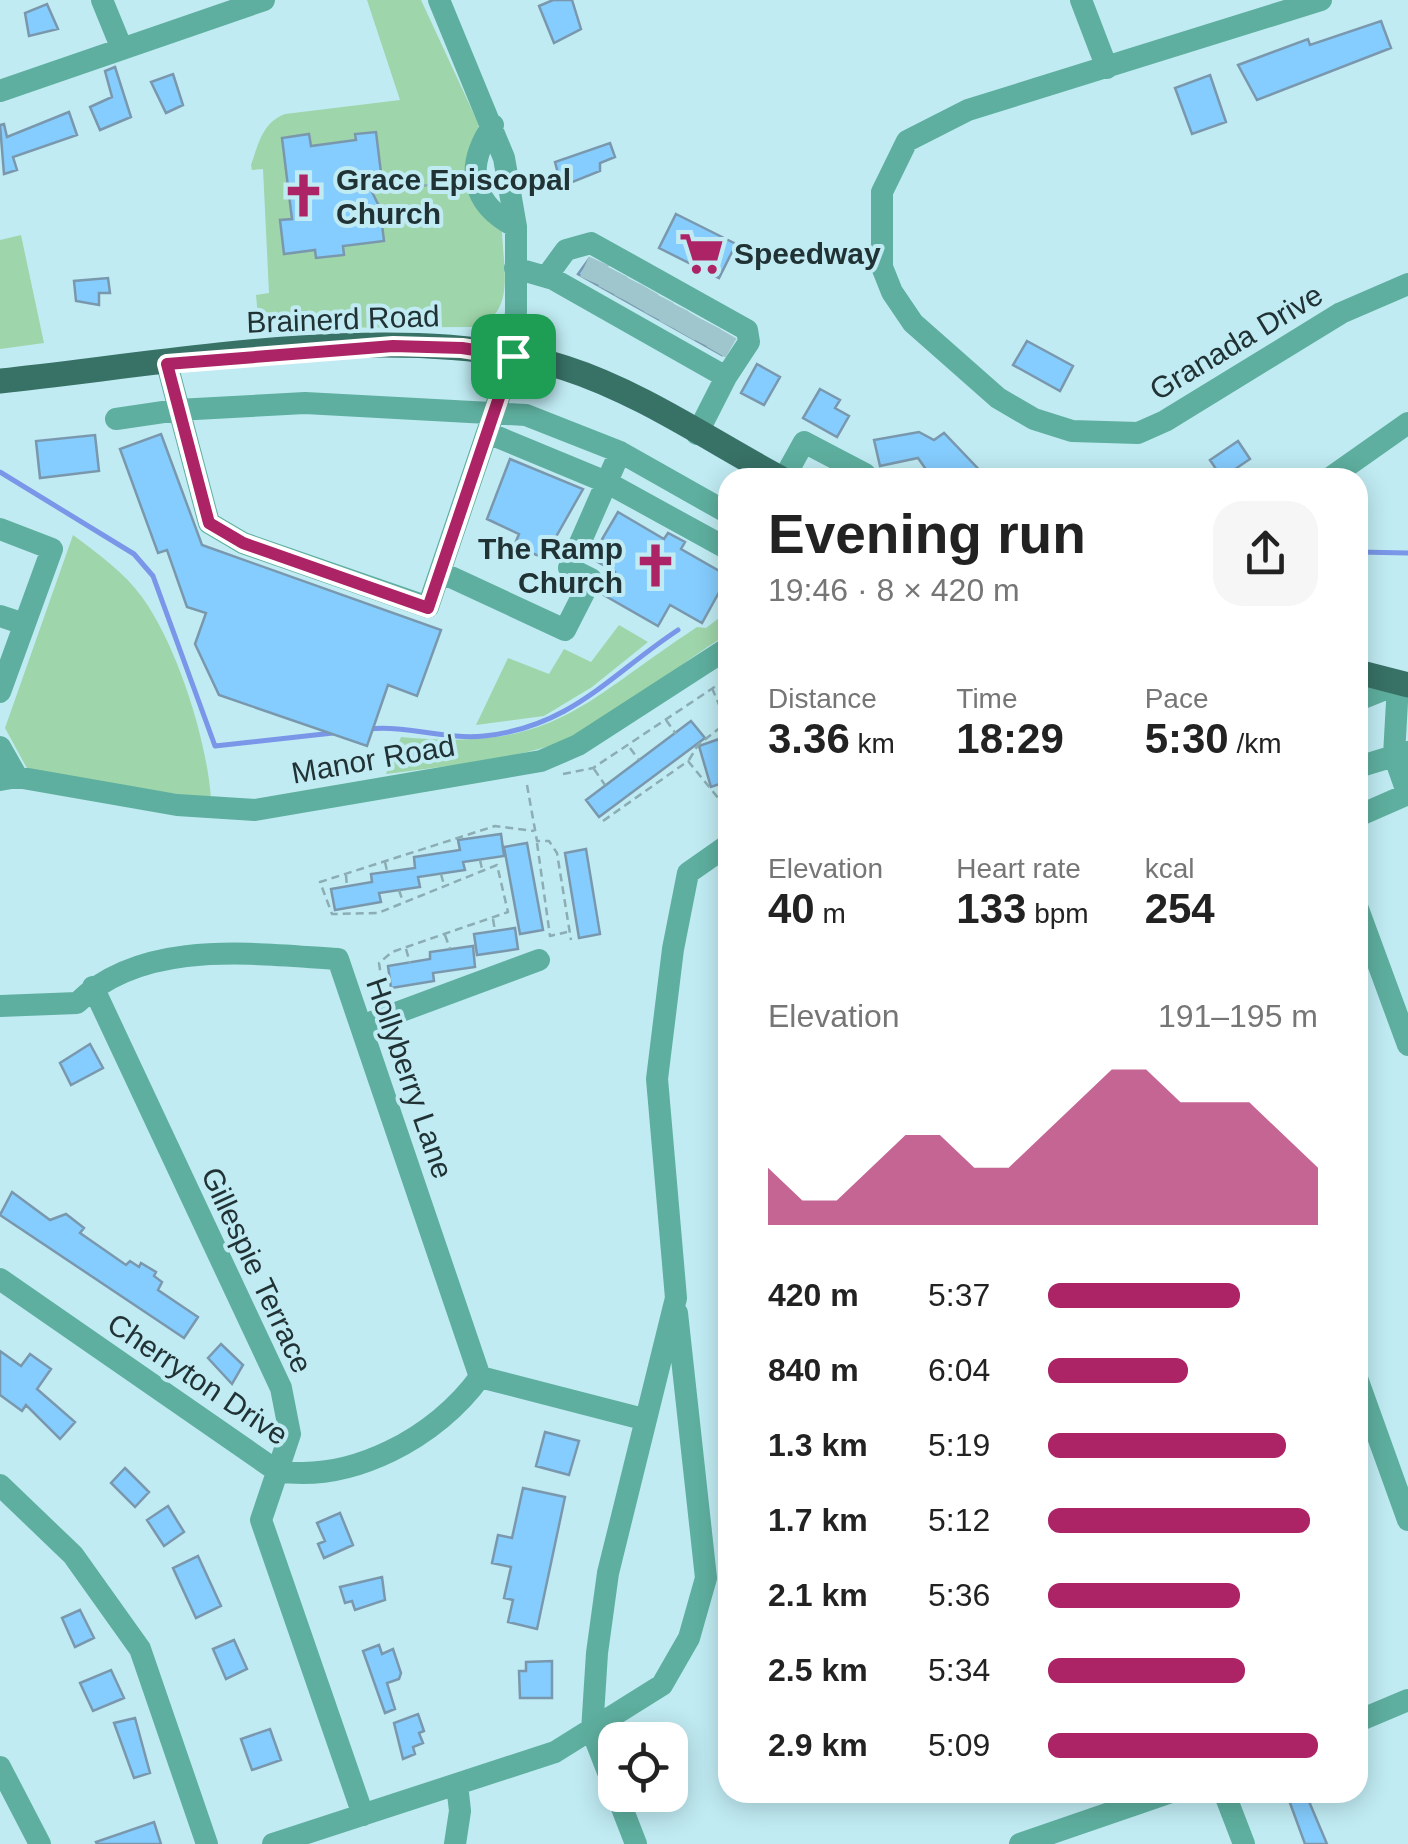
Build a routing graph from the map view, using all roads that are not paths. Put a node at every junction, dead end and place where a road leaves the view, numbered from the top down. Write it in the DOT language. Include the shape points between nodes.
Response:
graph roads {
  1 [pos="102,0"];
  2 [pos="261,0"];
  3 [pos="439,0"];
  4 [pos="1081,0"];
  5 [pos="1320,0"];
  6 [pos="122,48"];
  7 [pos="1108,68"];
  8 [pos="0,91"];
  9 [pos="494,125"];
  10 [pos="516,227"];
  11 [pos="515,268"];
  12 [pos="547,276"];
  13 [pos="1408,284"];
  14 [pos="660,310"];
  15 [pos="513,356"];
  16 [pos="167,364"];
  17 [pos="0,381"];
  18 [pos="177,410"];
  19 [pos="116,418"];
  20 [pos="490,423"];
  21 [pos="1408,423"];
  22 [pos="697,434"];
  23 [pos="620,452"];
  24 [pos="763,468"];
  25 [pos="788,468"];
  26 [pos="852,468"];
  27 [pos="1344,468"];
  28 [pos="606,482"];
  29 [pos="718,507"];
  30 [pos="0,529"];
  31 [pos="718,544"];
  32 [pos="440,572"];
  33 [pos="0,616"];
  34 [pos="24,624"];
  35 [pos="718,654"];
  36 [pos="1368,675"];
  37 [pos="1403,684"];
  38 [pos="0,692"];
  39 [pos="1368,699"];
  40 [pos="0,747"];
  41 [pos="1401,754"];
  42 [pos="1368,764"];
  43 [pos="8,779"];
  44 [pos="1408,795"];
  45 [pos="1368,812"];
  46 [pos="718,851"];
  47 [pos="1368,936"];
  48 [pos="539,960"];
  49 [pos="93,987"];
  50 [pos="0,1006"];
  51 [pos="361,1026"];
  52 [pos="1408,1045"];
  53 [pos="0,1279"];
  54 [pos="676,1298"];
  55 [pos="480,1378"];
  56 [pos="1368,1409"];
  57 [pos="643,1419"];
  58 [pos="277,1471"];
  59 [pos="0,1485"];
  60 [pos="1408,1520"];
  61 [pos="1408,1700"];
  62 [pos="1368,1717"];
  63 [pos="592,1732"];
  64 [pos="598,1747"];
  65 [pos="0,1767"];
  66 [pos="456,1784"];
  67 [pos="1139,1803"];
  68 [pos="1228,1803"];
  69 [pos="624,1812"];
  70 [pos="363,1814"];
  71 [pos="40,1844"];
  72 [pos="206,1844"];
  73 [pos="273,1844"];
  74 [pos="455,1844"];
  75 [pos="636,1844"];
  76 [pos="1020,1844"];
  77 [pos="1244,1844"];
  1 -- 6 [label="street"];
  2 -- 6 [label="street"];
  3 -- 9 [label="street"];
  4 -- 7 [label="street"];
  5 -- 7 [label="street, Granada Drive"];
  6 -- 8 [label="street"];
  7 -- 13 [label="street, Granada Drive" via="968,110 907,140 882,192 882,267 892,292 913,323 998,398 1072,430 1138,432 1342,313"];
  9 -- 10 [label="street"];
  9 -- 10 [label="street" via="479,152 477,180 489,212"];
  10 -- 11 [label="street"];
  11 -- 12 [label="street"];
  11 -- 15 [label="street"];
  12 -- 14 [label="street"];
  12 -- 14 [label="street" via="566,250 592,243"];
  14 -- 22 [label="street"];
  15 -- 16 [label="main road, Brainerd Road" via="393,346"];
  15 -- 20 [label="street"];
  15 -- 22 [label="main road, Brainerd Road" via="586,375"];
  16 -- 17 [label="main road, Brainerd Road"];
  16 -- 18 [label="street"];
  18 -- 19 [label="street"];
  18 -- 20 [label="street" via="305,403"];
  18 -- 32 [label="street" via="209,523 224,536 428,608"];
  20 -- 23 [label="street" via="526,415"];
  20 -- 28 [label="street"];
  20 -- 32 [label="street"];
  21 -- 27 [label="street"];
  22 -- 24 [label="main road, Brainerd Road"];
  23 -- 28 [label="street"];
  23 -- 29 [label="street"];
  25 -- 26 [label="street" via="804,442"];
  28 -- 31 [label="street"];
  28 -- 32 [label="street" via="568,568 591,579 564,630"];
  30 -- 34 [label="street" via="52,549"];
  33 -- 34 [label="street"];
  34 -- 38 [label="street"];
  35 -- 43 [label="street, Manor Road" via="542,761 256,810"];
  36 -- 37 [label="main road"];
  37 -- 39 [label="street"];
  37 -- 41 [label="street"];
  40 -- 43 [label="street"];
  41 -- 42 [label="street"];
  41 -- 44 [label="street"];
  44 -- 45 [label="street"];
  46 -- 54 [label="street" via="688,873 656,1079"];
  47 -- 52 [label="street"];
  48 -- 51 [label="street"];
  49 -- 50 [label="street, Hollyberry Lane" via="77,1003"];
  49 -- 51 [label="street, Hollyberry Lane" via="168,958 247,953 338,959"];
  49 -- 58 [label="street, Gillespie Terrace" via="280,1388 290,1434"];
  51 -- 55 [label="street, Hollyberry Lane"];
  53 -- 58 [label="street, Cherryton Drive"];
  54 -- 57 [label="street"];
  54 -- 63 [label="street" via="706,1578 690,1638 662,1684"];
  55 -- 57 [label="street"];
  55 -- 58 [label="street, Cherryton Drive" via="460,1406 388,1454 304,1475"];
  56 -- 60 [label="street"];
  57 -- 63 [label="street" via="608,1574"];
  58 -- 70 [label="street, Gillespie Terrace" via="262,1520"];
  59 -- 72 [label="street" via="73,1555 140,1649"];
  61 -- 62 [label="street"];
  63 -- 64 [label="street"];
  63 -- 66 [label="street" via="555,1752"];
  65 -- 71 [label="street"];
  66 -- 70 [label="street"];
  66 -- 74 [label="street"];
  67 -- 76 [label="street"];
  68 -- 77 [label="street"];
  69 -- 75 [label="street"];
  70 -- 73 [label="street"];
}
